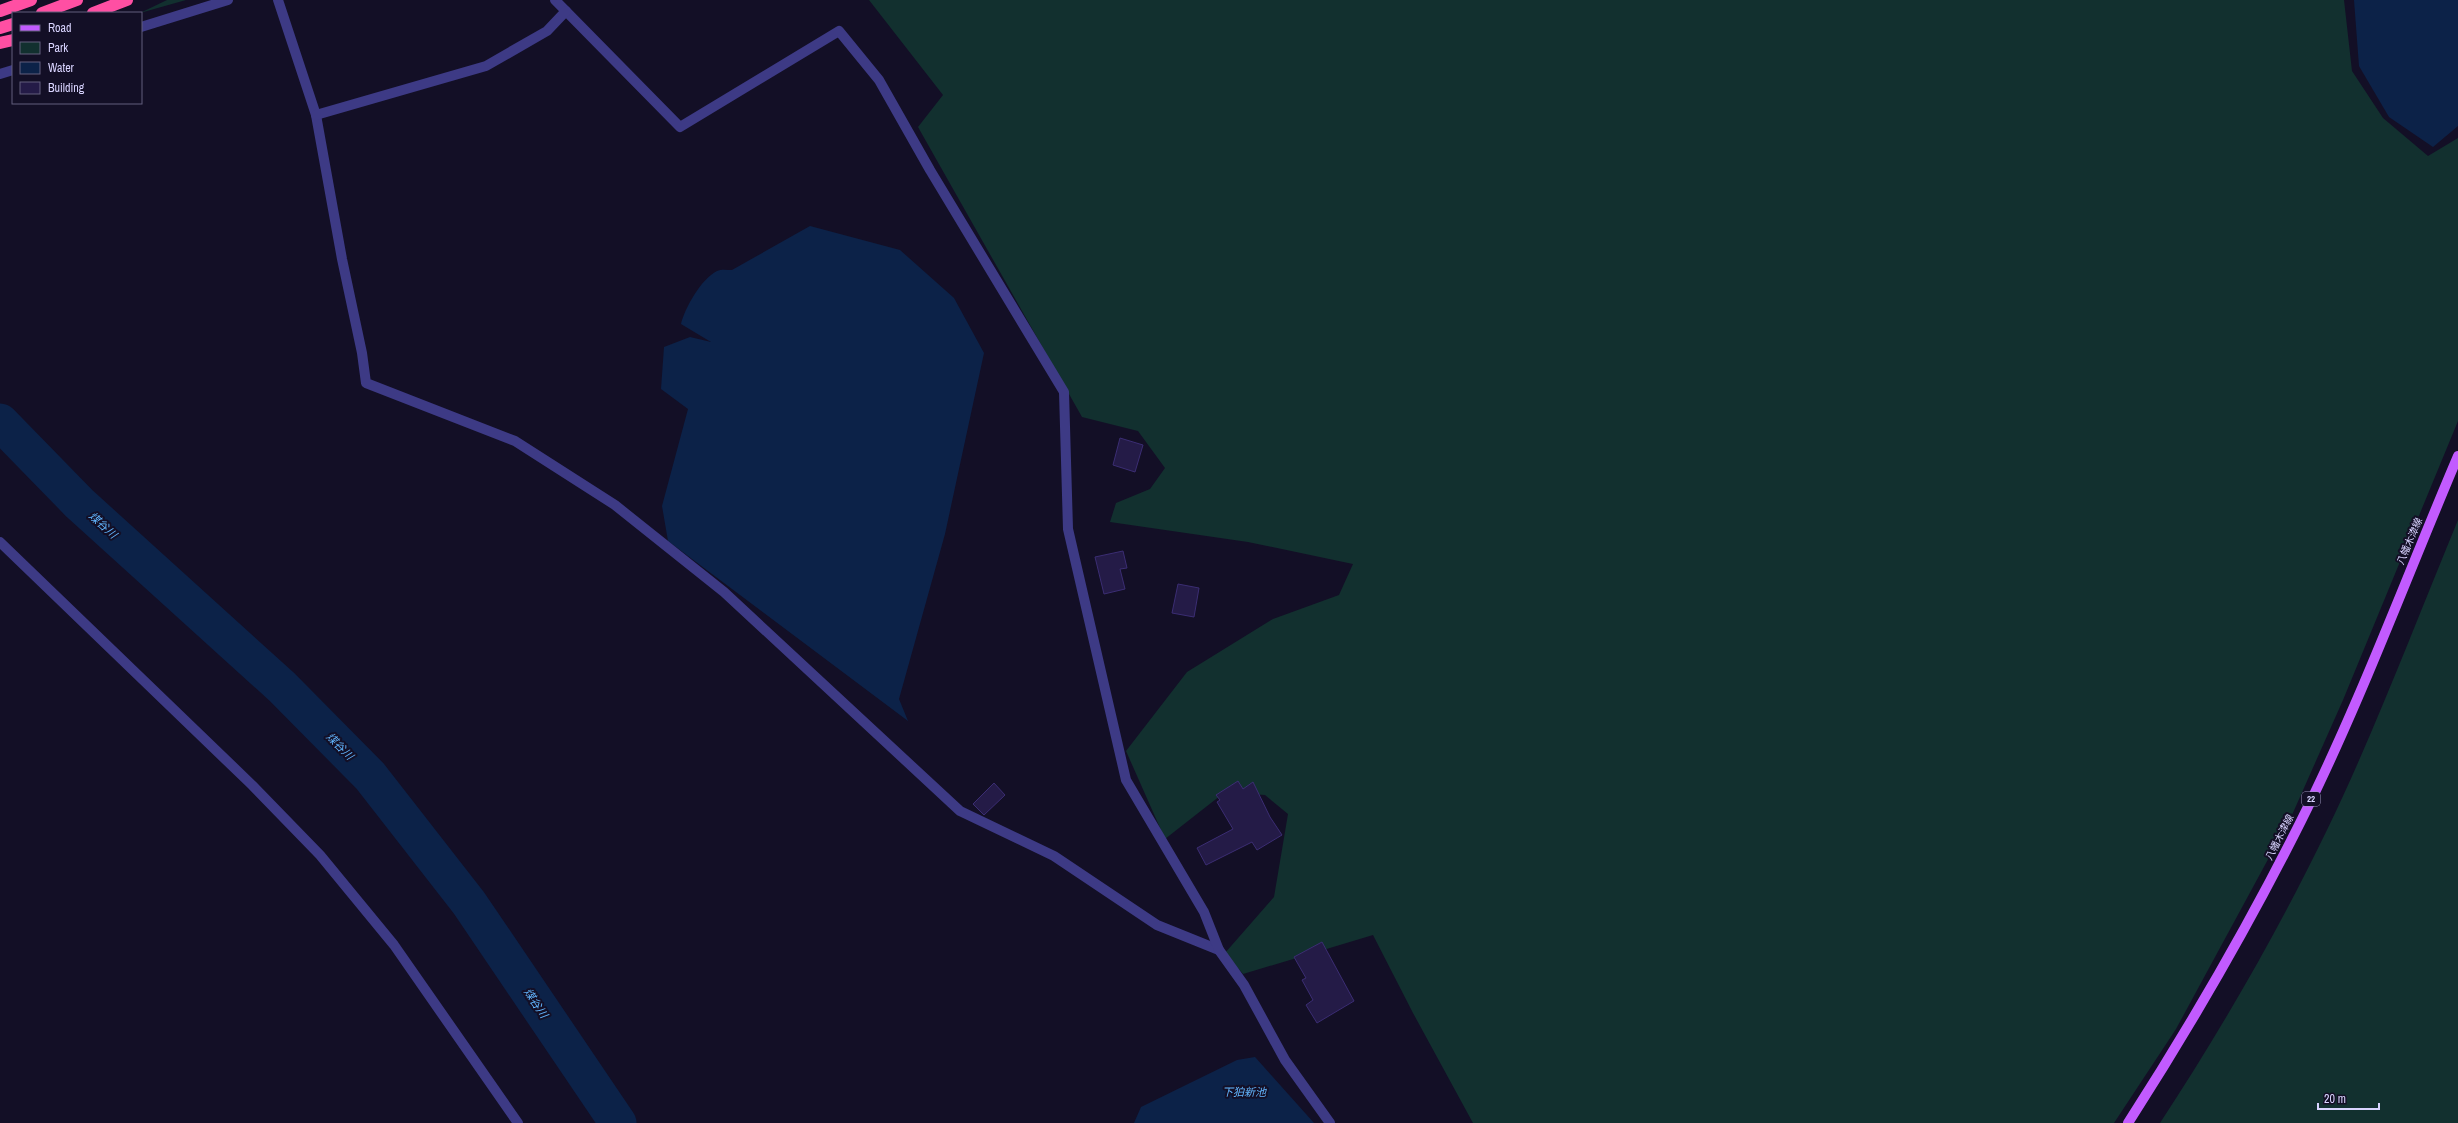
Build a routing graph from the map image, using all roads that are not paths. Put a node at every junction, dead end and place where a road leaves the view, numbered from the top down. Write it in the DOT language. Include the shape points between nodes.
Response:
graph roads {
  1 [pos="31,0"];
  2 [pos="76,0"];
  3 [pos="127,0"];
  4 [pos="228,0"];
  5 [pos="278,0"];
  6 [pos="555,0"];
  7 [pos="566,10"];
  8 [pos="0,11"];
  9 [pos="45,12"];
  10 [pos="96,12"];
  11 [pos="12,24"];
  12 [pos="142,27"];
  13 [pos="0,28"];
  14 [pos="12,40"];
  15 [pos="0,43"];
  16 [pos="12,70"];
  17 [pos="0,74"];
  18 [pos="316,115"];
  19 [pos="2458,456"];
  20 [pos="0,542"];
  21 [pos="1219,950"];
  22 [pos="518,1123"];
  23 [pos="1330,1123"];
  24 [pos="2128,1123"];
  1 -- 8 [label="highway"];
  2 -- 9 [label="highway"];
  3 -- 10 [label="highway"];
  4 -- 12 [label="street"];
  5 -- 18 [label="street"];
  6 -- 7 [label="street"];
  7 -- 18 [label="street" via="547,31 486,66"];
  7 -- 21 [label="street" via="680,126 839,31 879,80 930,170 1064,392 1068,529 1126,780 1204,912"];
  11 -- 13 [label="highway"];
  14 -- 15 [label="highway"];
  16 -- 17 [label="street"];
  18 -- 21 [label="street" via="366,383 515,441 615,505 724,592 960,811 1054,856 1156,925"];
  19 -- 24 [label="main road, 八幡木津線 / 22" via="2356,702 2302,820 2244,932 2191,1024"];
  20 -- 22 [label="street" via="246,779 320,855 394,945"];
  21 -- 23 [label="street" via="1244,985 1285,1060"];
}
